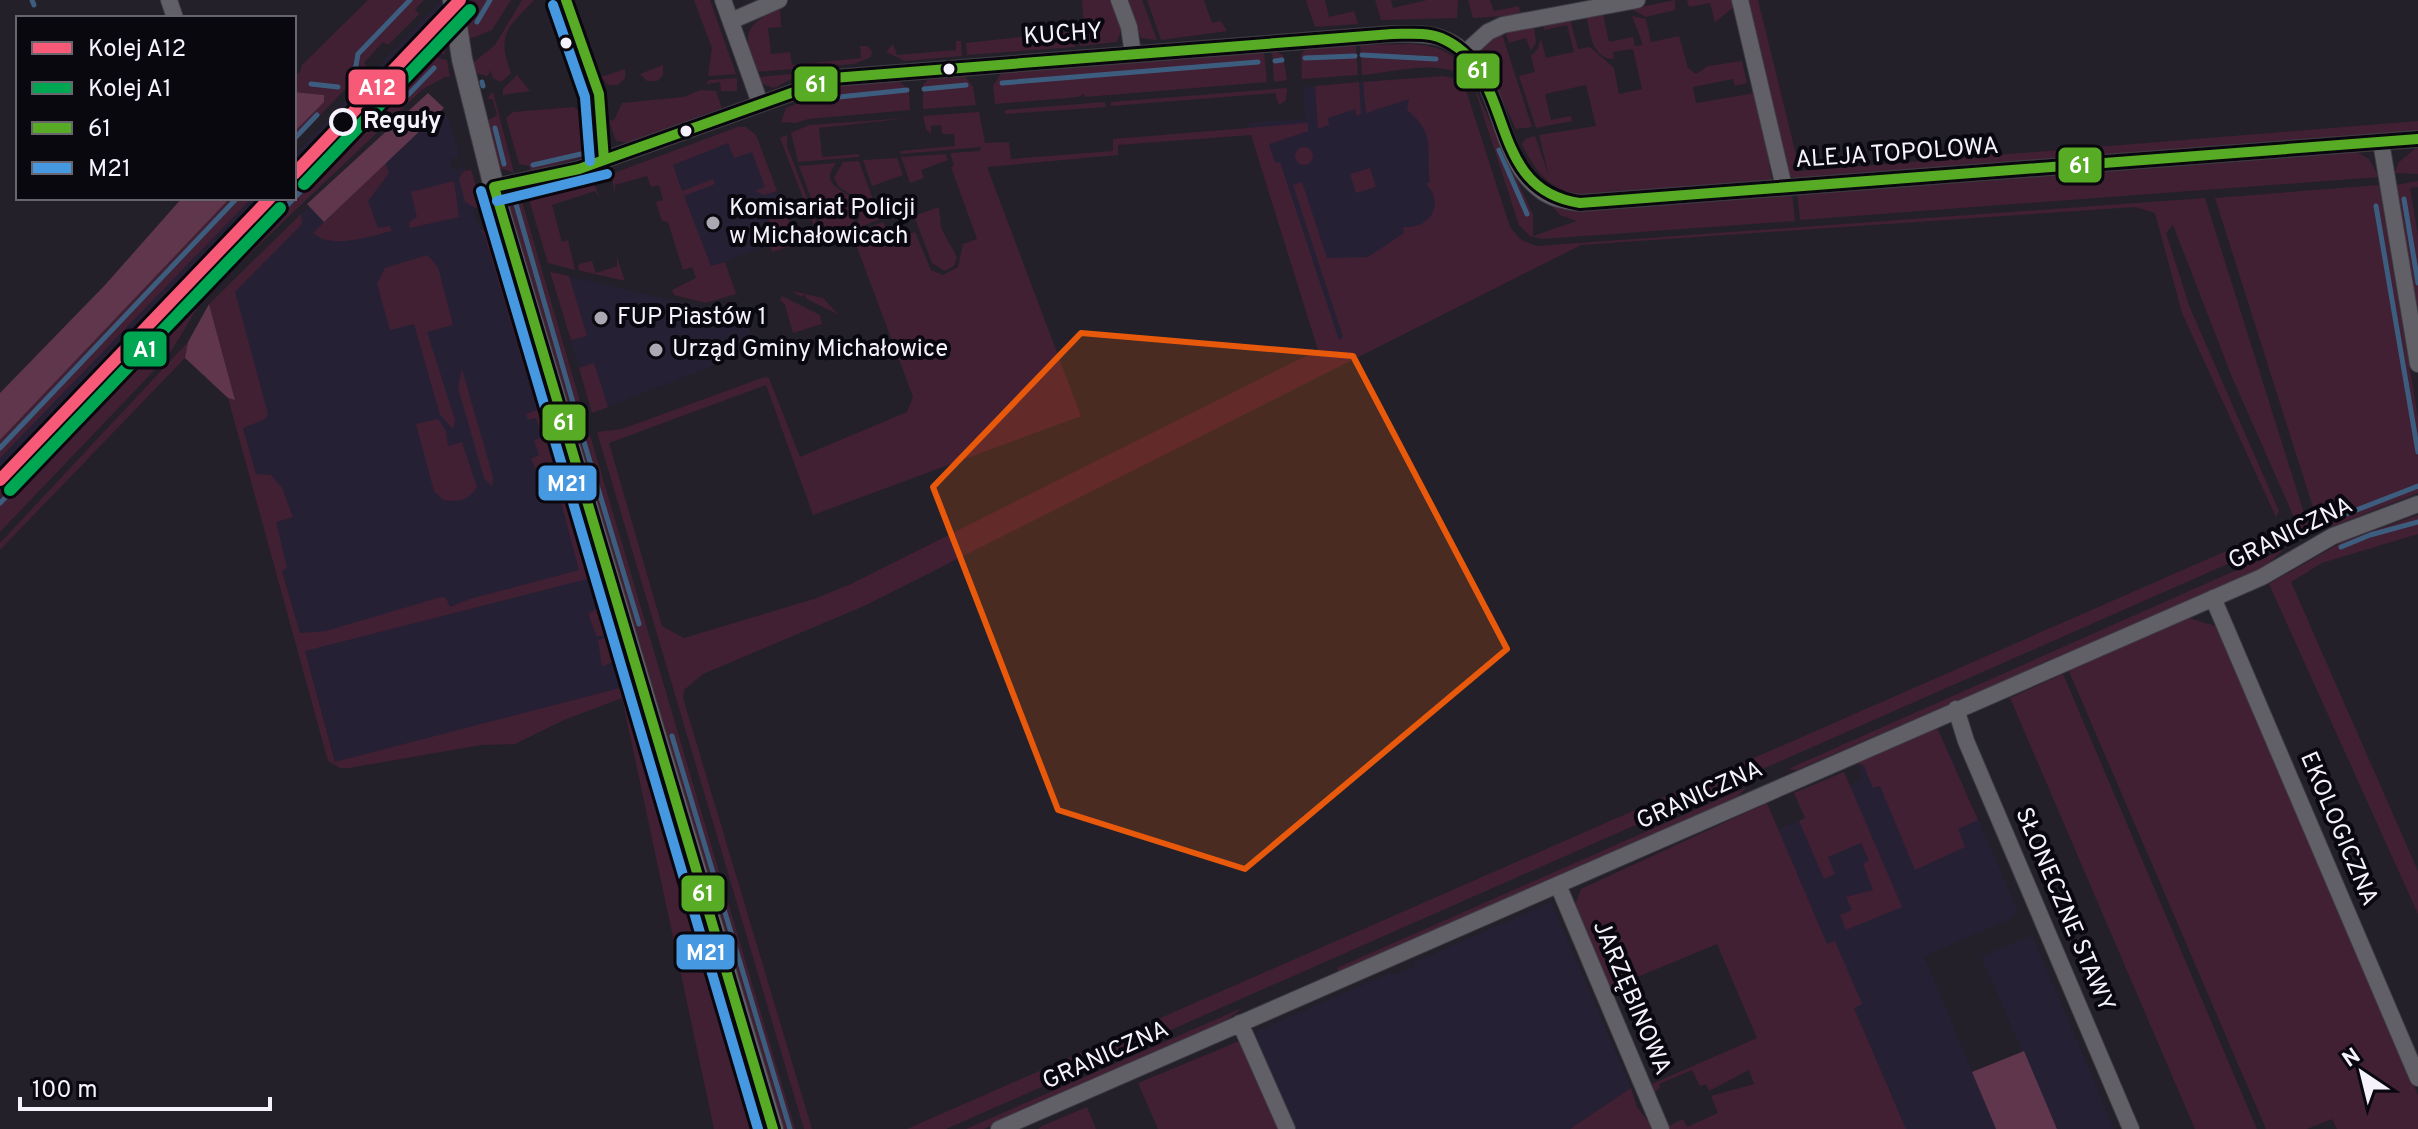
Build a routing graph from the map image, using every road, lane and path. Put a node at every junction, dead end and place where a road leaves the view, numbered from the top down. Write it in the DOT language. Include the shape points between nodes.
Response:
graph roads {
  1 [pos="723,0"];
  2 [pos="779,0"];
  3 [pos="1119,0"];
  4 [pos="1637,0"];
  5 [pos="1740,0"];
  6 [pos="453,4"];
  7 [pos="731,21"];
  8 [pos="1465,53"];
  9 [pos="1133,54"];
  10 [pos="760,103"];
  11 [pos="2418,139"];
  12 [pos="2381,142"];
  13 [pos="494,187"];
  14 [pos="1784,187"];
  15 [pos="2418,364"];
  16 [pos="2418,504"];
  17 [pos="2213,598"];
  18 [pos="1956,709"];
  19 [pos="1558,885"];
  20 [pos="1240,1023"];
  21 [pos="2418,1078"];
  22 [pos="773,1129"];
  23 [pos="999,1129"];
  24 [pos="1287,1129"];
  25 [pos="1661,1129"];
  26 [pos="2131,1129"];
  1 -- 7 [label="street"];
  2 -- 7 [label="street"];
  3 -- 9 [label="street"];
  4 -- 8 [label="street" via="1503,25"];
  5 -- 14 [label="street"];
  6 -- 13 [label="street"];
  7 -- 10 [label="street"];
  8 -- 9 [label="street, KUCHY" via="1437,37 1401,34"];
  8 -- 14 [label="street, ALEJA TOPOLOWA" via="1482,78 1524,173 1555,198 1580,203"];
  9 -- 10 [label="street, KUCHY" via="833,78"];
  10 -- 13 [label="street, KUCHY" via="579,169"];
  11 -- 12 [label="street, ALEJA TOPOLOWA"];
  12 -- 14 [label="street, ALEJA TOPOLOWA"];
  12 -- 15 [label="street"];
  13 -- 22 [label="street"];
  16 -- 17 [label="street, GRANICZNA" via="2333,536"];
  17 -- 18 [label="street, GRANICZNA"];
  17 -- 21 [label="street, EKOLOGICZNA"];
  18 -- 19 [label="street, GRANICZNA"];
  18 -- 26 [label="street, SŁONECZNE STAWY"];
  19 -- 20 [label="street, GRANICZNA"];
  19 -- 25 [label="street, JARZĘBINOWA"];
  20 -- 23 [label="street, GRANICZNA"];
  20 -- 24 [label="street"];
}
